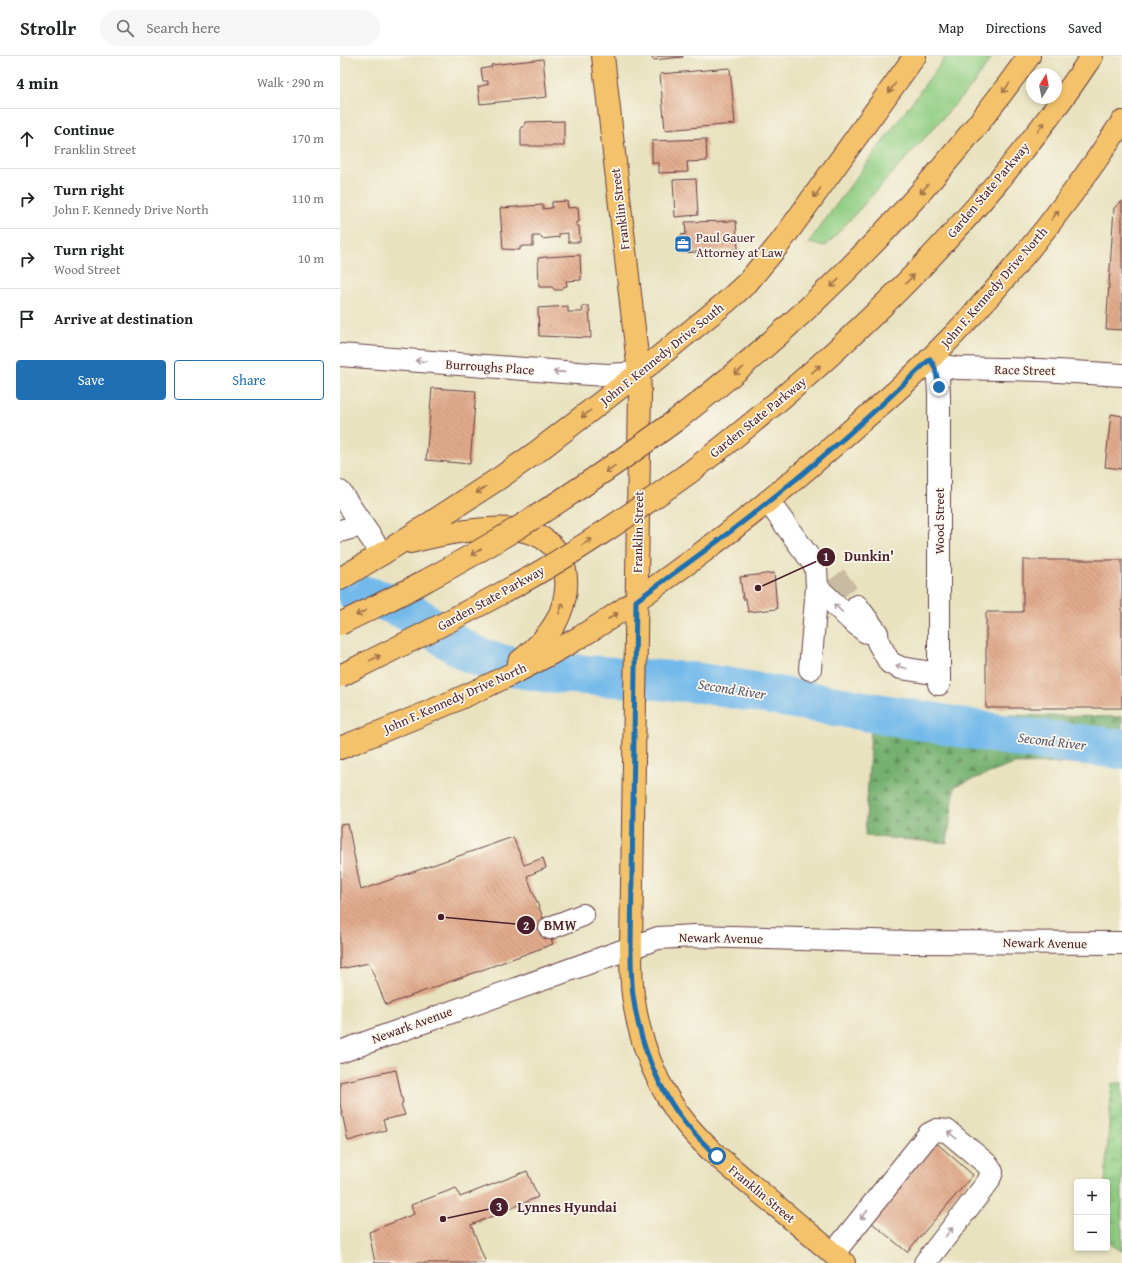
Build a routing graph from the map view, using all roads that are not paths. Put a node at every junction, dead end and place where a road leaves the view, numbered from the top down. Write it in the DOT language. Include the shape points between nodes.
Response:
graph roads {
  1 [pos="603,56"];
  2 [pos="915,56"];
  3 [pos="1029,56"];
  4 [pos="1092,56"];
  5 [pos="1122,122"];
  6 [pos="340,355"];
  7 [pos="930,359"];
  8 [pos="639,373"];
  9 [pos="1122,375"];
  10 [pos="340,492"];
  11 [pos="768,501"];
  12 [pos="362,525"];
  13 [pos="340,531"];
  14 [pos="389,550"];
  15 [pos="823,577"];
  16 [pos="340,579"];
  17 [pos="636,601"];
  18 [pos="857,606"];
  19 [pos="340,624"];
  20 [pos="878,642"];
  21 [pos="810,669"];
  22 [pos="340,676"];
  23 [pos="490,686"];
  24 [pos="340,748"];
  25 [pos="583,915"];
  26 [pos="550,928"];
  27 [pos="1122,944"];
  28 [pos="631,946"];
  29 [pos="340,1052"];
  30 [pos="839,1259"];
  31 [pos="924,1263"];
  1 -- 8 [label="main road, Franklin Street"];
  2 -- 8 [label="main road, John F. Kennedy Drive South, one-way" via="763,265 747,283"];
  3 -- 19 [label="main road, one-way, bridge" via="988,112 915,200 832,287 716,390 602,474 498,540 426,581"];
  22 -- 4 [label="main road, Garden State Parkway, one-way, bridge" via="460,616 532,576 602,533 689,473 737,436 863,326 917,272 1004,174 1055,109"];
  7 -- 5 [label="main road, John F. Kennedy Drive North, one-way" via="980,307 1031,246"];
  8 -- 6 [label="street, Burroughs Place, one-way" via="596,375"];
  7 -- 9 [label="street, Race Street" via="939,365 956,368"];
  7 -- 11 [label="main road, John F. Kennedy Drive North" via="838,443"];
  7 -- 20 [label="street, Wood Street, one-way" via="938,377 939,394 939,679 890,663"];
  8 -- 14 [label="main road, John F. Kennedy Drive South, one-way" via="532,456"];
  8 -- 17 [label="main road, Franklin Street"];
  10 -- 12 [label="street"];
  11 -- 15 [label="street"];
  11 -- 17 [label="main road, John F. Kennedy Drive North" via="728,534"];
  12 -- 13 [label="street"];
  12 -- 14 [label="street"];
  14 -- 16 [label="main road, John F. Kennedy Drive South"];
  23 -- 14 [label="main road, one-way" via="531,653 555,623 565,598 567,585 566,571 558,551 542,538 519,530 479,530 430,537"];
  20 -- 15 [label="street, one-way" via="851,620"];
  15 -- 21 [label="street"];
  23 -- 17 [label="main road, John F. Kennedy Drive North, one-way" via="568,645"];
  17 -- 28 [label="main road, Franklin Street"];
  18 -- 20 [label="street" via="877,633"];
  23 -- 24 [label="main road, John F. Kennedy Drive North"];
  25 -- 26 [label="street"];
  27 -- 28 [label="street, Newark Avenue" via="694,936 658,938"];
  28 -- 29 [label="street, Newark Avenue"];
  28 -- 30 [label="main road, Franklin Street" via="631,973 637,1019 644,1045 673,1106 700,1140 717,1156"];
  31 -- 30 [label="street, one-way" via="988,1182 992,1172 988,1165 947,1131 937,1130 928,1134"];
}
